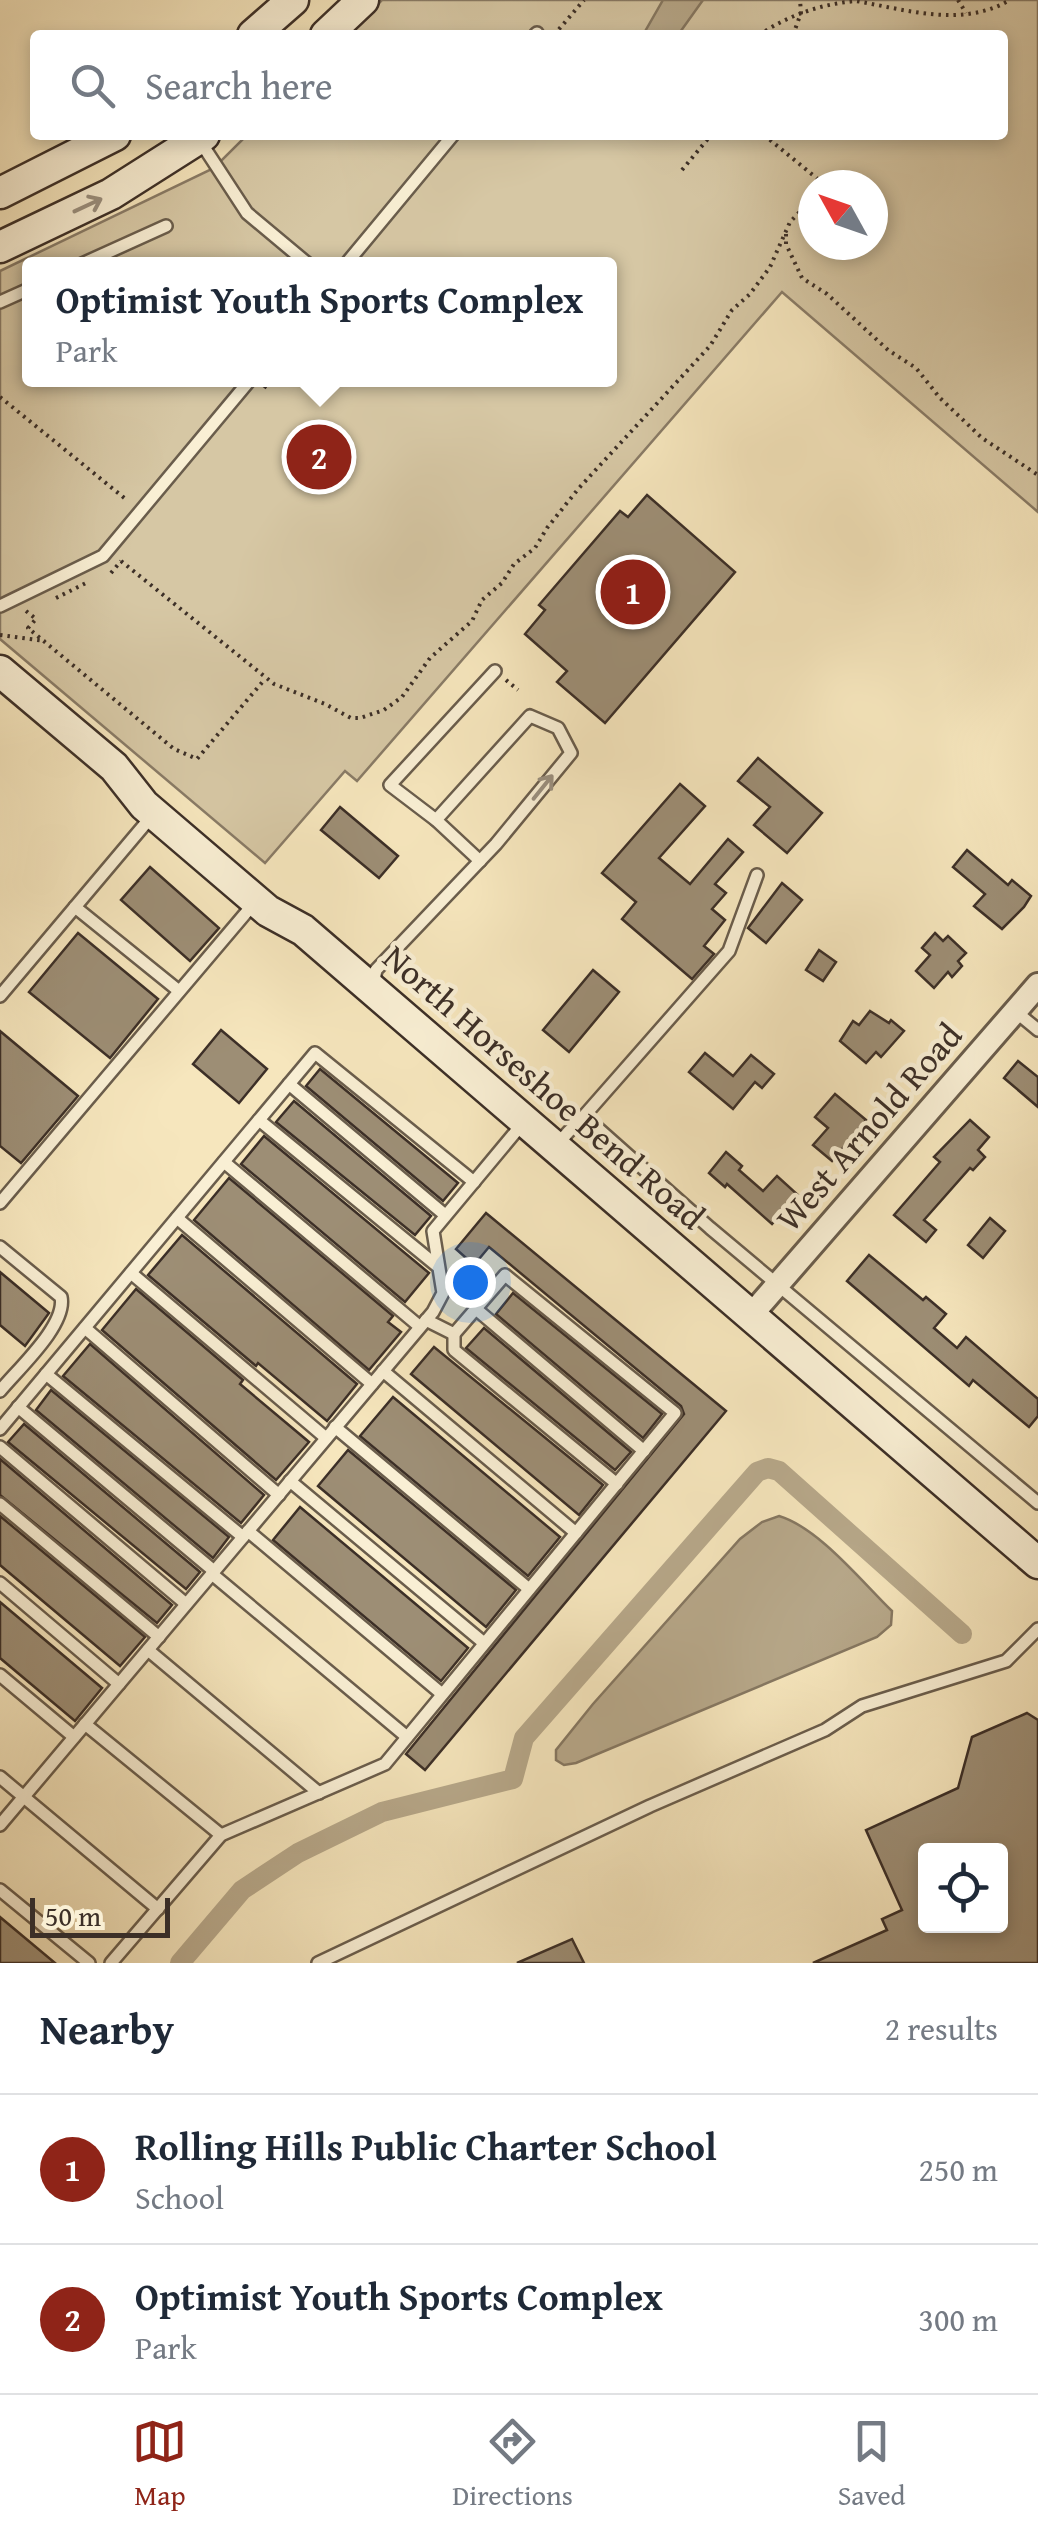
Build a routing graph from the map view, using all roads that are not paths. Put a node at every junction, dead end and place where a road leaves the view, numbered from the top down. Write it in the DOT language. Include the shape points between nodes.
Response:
graph roads {
  1 [pos="293,0"];
  2 [pos="363,0"];
  3 [pos="259,30"];
  4 [pos="331,30"];
  5 [pos="105,140"];
  6 [pos="197,140"];
  7 [pos="204,140"];
  8 [pos="449,140"];
  9 [pos="0,193"];
  10 [pos="166,226"];
  11 [pos="0,247"];
  12 [pos="97,257"];
  13 [pos="299,257"];
  14 [pos="352,257"];
  15 [pos="244,387"];
  16 [pos="0,606"];
  17 [pos="0,670"];
  18 [pos="495,670"];
  19 [pos="154,813"];
  20 [pos="436,820"];
  21 [pos="480,862"];
  22 [pos="757,875"];
  23 [pos="256,901"];
  24 [pos="75,907"];
  25 [pos="1038,985"];
  26 [pos="372,989"];
  27 [pos="179,991"];
  28 [pos="0,996"];
  29 [pos="1015,1012"];
  30 [pos="1038,1030"];
  31 [pos="288,1084"];
  32 [pos="259,1120"];
  33 [pos="525,1120"];
  34 [pos="578,1124"];
  35 [pos="556,1147"];
  36 [pos="224,1162"];
  37 [pos="474,1182"];
  38 [pos="0,1203"];
  39 [pos="445,1215"];
  40 [pos="177,1218"];
  41 [pos="0,1247"];
  42 [pos="436,1265"];
  43 [pos="130,1273"];
  44 [pos="779,1283"];
  45 [pos="476,1309"];
  46 [pos="752,1314"];
  47 [pos="422,1323"];
  48 [pos="85,1328"];
  49 [pos="454,1334"];
  50 [pos="382,1371"];
  51 [pos="46,1374"];
  52 [pos="372,1384"];
  53 [pos="0,1391"];
  54 [pos="18,1408"];
  55 [pos="336,1427"];
  56 [pos="0,1429"];
  57 [pos="326,1438"];
  58 [pos="0,1447"];
  59 [pos="644,1451"];
  60 [pos="290,1481"];
  61 [pos="617,1484"];
  62 [pos="279,1494"];
  63 [pos="1038,1503"];
  64 [pos="0,1504"];
  65 [pos="576,1533"];
  66 [pos="246,1534"];
  67 [pos="1038,1564"];
  68 [pos="213,1573"];
  69 [pos="0,1582"];
  70 [pos="530,1589"];
  71 [pos="186,1604"];
  72 [pos="1038,1628"];
  73 [pos="159,1637"];
  74 [pos="484,1644"];
  75 [pos="148,1650"];
  76 [pos="0,1675"];
  77 [pos="119,1684"];
  78 [pos="442,1694"];
  79 [pos="85,1724"];
  80 [pos="74,1737"];
  81 [pos="407,1737"];
  82 [pos="0,1777"];
  83 [pos="319,1793"];
  84 [pos="24,1797"];
  85 [pos="0,1825"];
  86 [pos="222,1835"];
  87 [pos="0,1890"];
  88 [pos="158,1909"];
  89 [pos="88,1963"];
  90 [pos="112,1963"];
  91 [pos="318,1963"];
  1 -- 3 [label="street"];
  2 -- 4 [label="street"];
  5 -- 9 [label="street"];
  11 -- 6 [label="street, one-way" via="111,194"];
  7 -- 13 [label="lane" via="247,214"];
  8 -- 14 [label="lane"];
  10 -- 12 [label="lane"];
  15 -- 16 [label="lane" via="103,556"];
  17 -- 19 [label="street, North Horseshoe Bend Road" via="114,767"];
  18 -- 20 [label="lane" via="390,785"];
  19 -- 23 [label="street, North Horseshoe Bend Road"];
  19 -- 24 [label="lane"];
  20 -- 21 [label="lane"];
  21 -- 20 [label="lane, one-way" via="570,753 558,728 530,716"];
  21 -- 26 [label="lane" via="376,970"];
  22 -- 34 [label="lane" via="729,951"];
  23 -- 26 [label="street, North Horseshoe Bend Road" via="303,930"];
  23 -- 27 [label="lane"];
  24 -- 27 [label="lane"];
  24 -- 28 [label="lane"];
  25 -- 29 [label="street, West Arnold Road"];
  26 -- 33 [label="street, North Horseshoe Bend Road"];
  27 -- 38 [label="lane"];
  29 -- 30 [label="lane"];
  29 -- 44 [label="street, West Arnold Road"];
  31 -- 32 [label="lane"];
  31 -- 37 [label="lane" via="315,1053"];
  31 -- 39 [label="lane"];
  32 -- 36 [label="lane"];
  32 -- 42 [label="lane"];
  33 -- 35 [label="street, North Horseshoe Bend Road"];
  33 -- 37 [label="lane"];
  34 -- 35 [label="lane"];
  34 -- 44 [label="lane" via="593,1124"];
  35 -- 46 [label="street, North Horseshoe Bend Road"];
  36 -- 40 [label="lane"];
  36 -- 47 [label="lane"];
  37 -- 39 [label="lane"];
  39 -- 42 [label="lane" via="432,1231"];
  40 -- 43 [label="lane"];
  40 -- 52 [label="lane"];
  41 -- 53 [label="lane" via="61,1297 63,1307"];
  42 -- 47 [label="lane" via="442,1293"];
  43 -- 48 [label="lane"];
  43 -- 57 [label="lane"];
  44 -- 46 [label="street, West Arnold Road"];
  44 -- 63 [label="lane"];
  45 -- 49 [label="lane"];
  45 -- 59 [label="lane"];
  45 -- 59 [label="lane" via="505,1274 675,1413"];
  46 -- 67 [label="street, North Horseshoe Bend Road"];
  47 -- 49 [label="lane"];
  47 -- 50 [label="lane"];
  48 -- 51 [label="lane"];
  48 -- 62 [label="lane"];
  49 -- 61 [label="lane" via="454,1350"];
  50 -- 52 [label="lane"];
  50 -- 65 [label="lane"];
  51 -- 54 [label="lane"];
  51 -- 66 [label="lane"];
  52 -- 55 [label="lane"];
  54 -- 56 [label="lane"];
  54 -- 68 [label="lane"];
  55 -- 57 [label="lane"];
  55 -- 70 [label="lane"];
  57 -- 60 [label="lane"];
  58 -- 71 [label="lane"];
  59 -- 61 [label="lane"];
  60 -- 62 [label="lane"];
  60 -- 74 [label="lane"];
  61 -- 65 [label="lane"];
  62 -- 66 [label="lane"];
  64 -- 73 [label="lane"];
  65 -- 70 [label="lane"];
  66 -- 68 [label="lane"];
  66 -- 78 [label="lane"];
  68 -- 71 [label="lane"];
  68 -- 81 [label="lane"];
  69 -- 77 [label="lane"];
  70 -- 74 [label="lane"];
  71 -- 73 [label="lane"];
  72 -- 91 [label="lane" via="1006,1661 862,1706 825,1730"];
  73 -- 75 [label="lane"];
  74 -- 78 [label="lane"];
  75 -- 77 [label="lane"];
  75 -- 83 [label="lane"];
  76 -- 80 [label="lane"];
  77 -- 79 [label="lane"];
  78 -- 81 [label="lane"];
  79 -- 80 [label="lane"];
  79 -- 86 [label="lane"];
  80 -- 84 [label="lane"];
  81 -- 83 [label="lane" via="384,1764"];
  82 -- 84 [label="lane"];
  83 -- 86 [label="lane"];
  84 -- 85 [label="lane"];
  84 -- 88 [label="lane"];
  86 -- 88 [label="lane"];
  87 -- 89 [label="lane"];
  88 -- 90 [label="lane"];
}
